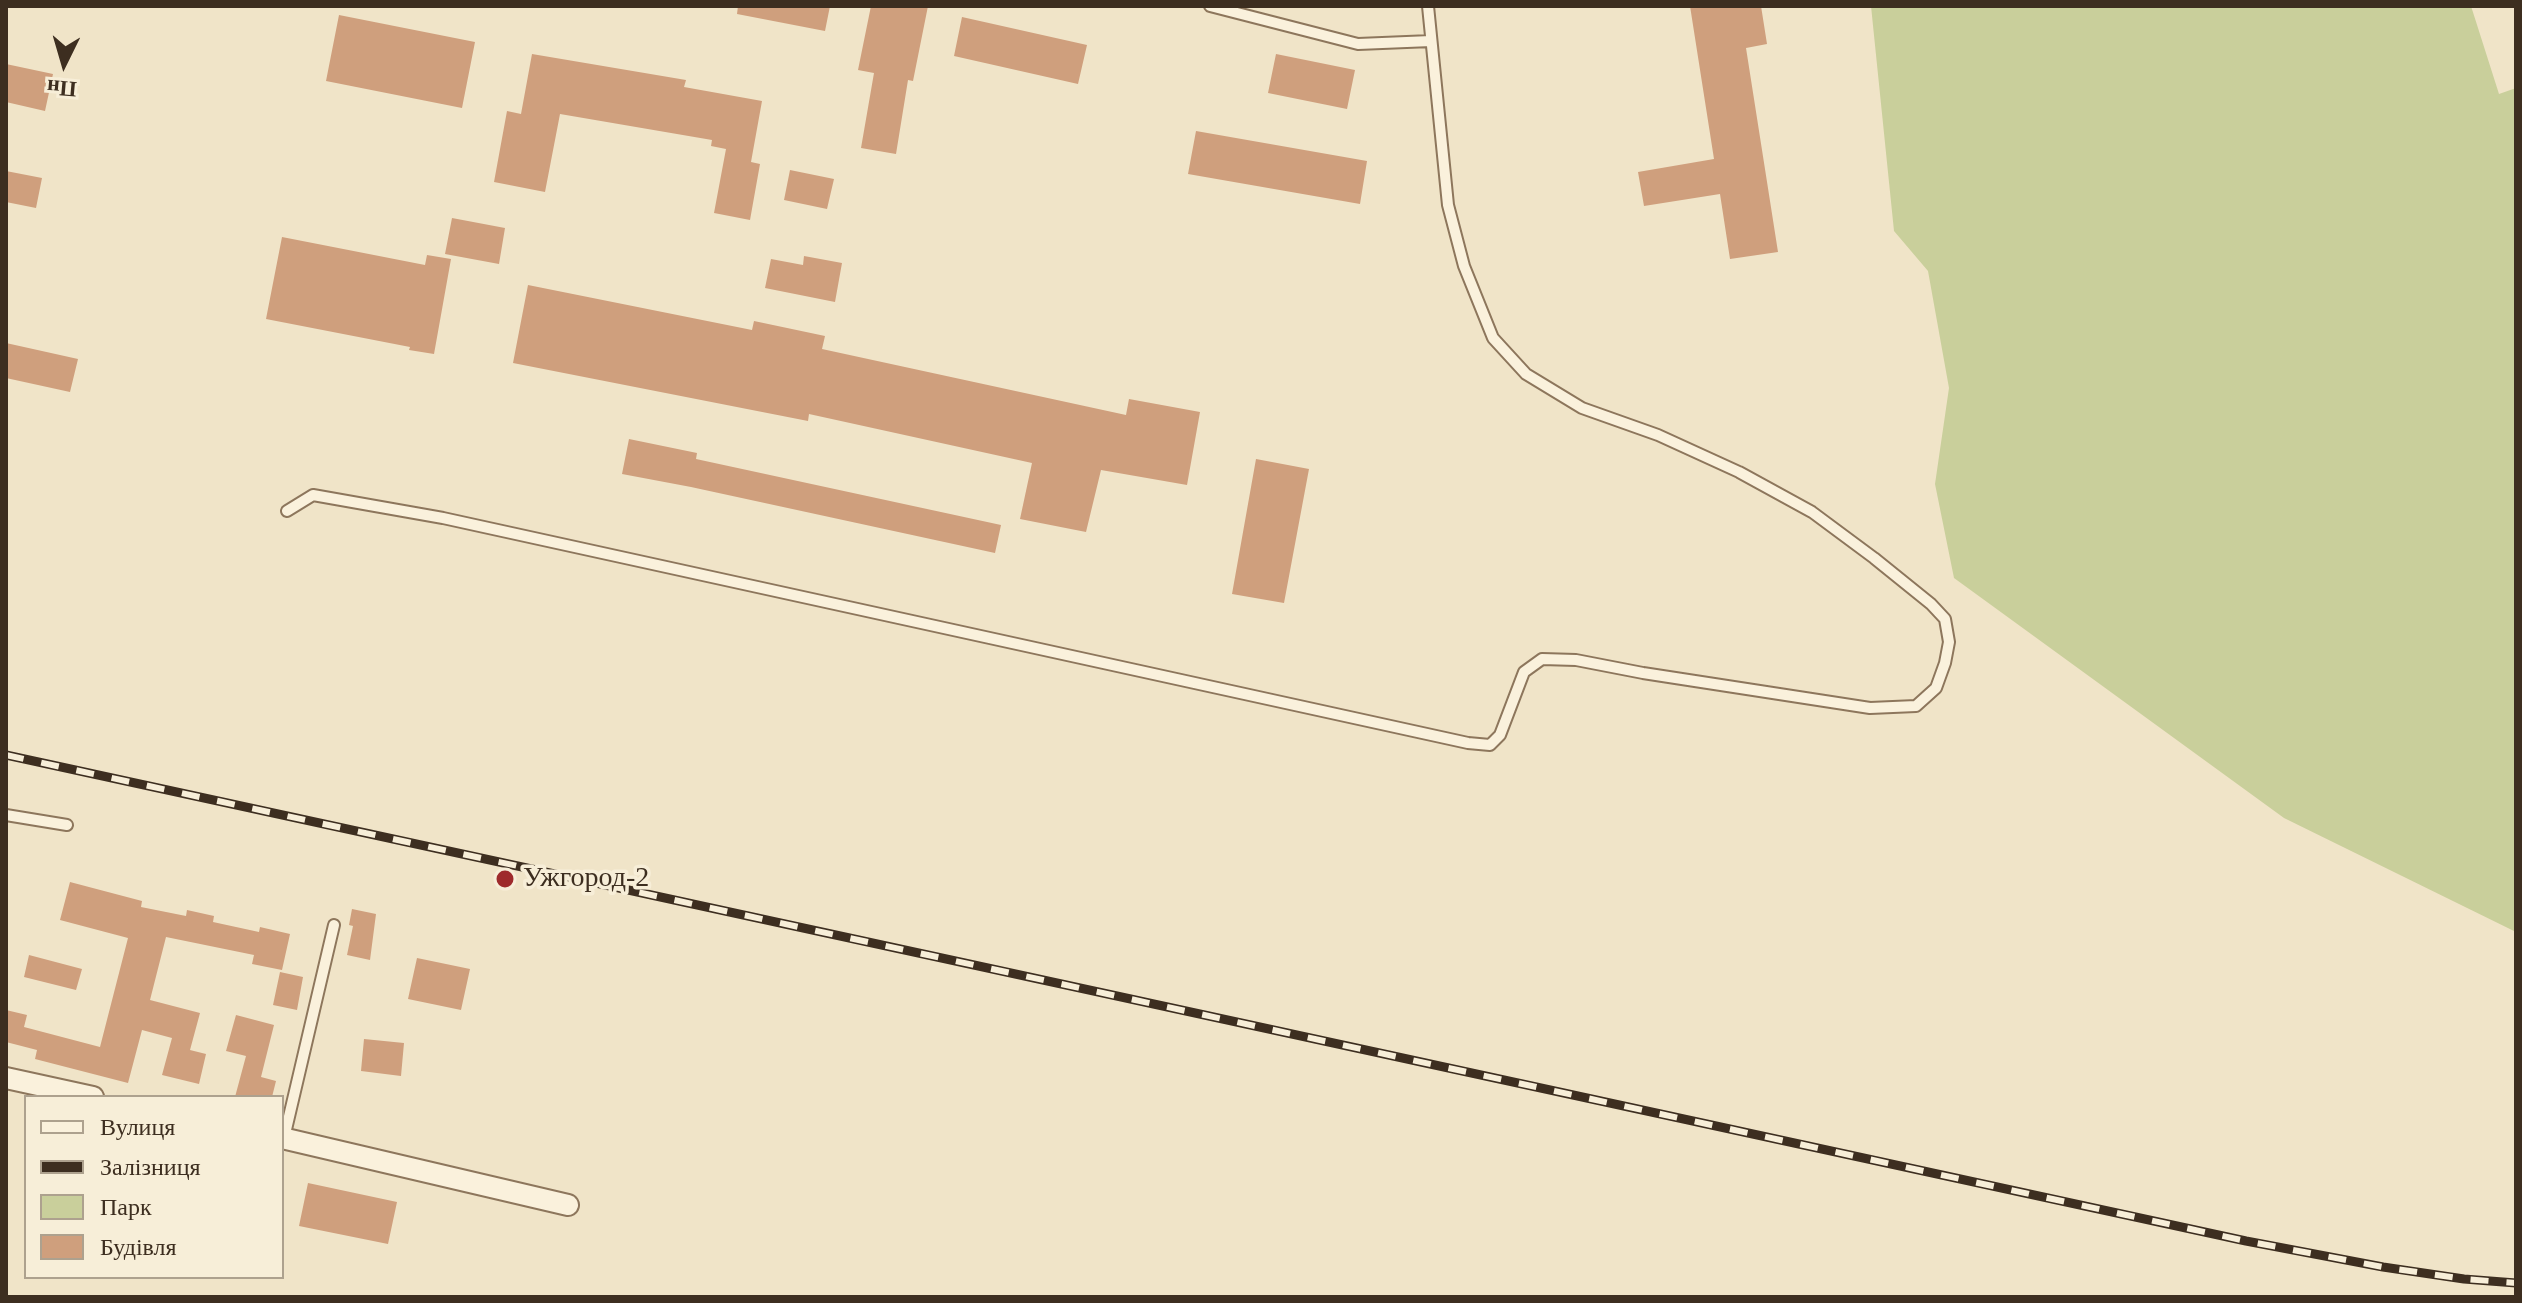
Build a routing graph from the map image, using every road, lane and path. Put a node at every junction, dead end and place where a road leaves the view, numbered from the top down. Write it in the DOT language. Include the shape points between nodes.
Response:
graph roads {
  1 [pos="1210,6"];
  2 [pos="1428,6"];
  3 [pos="1431,41"];
  4 [pos="287,511"];
  5 [pos="6,815"];
  6 [pos="67,825"];
  7 [pos="334,925"];
  8 [pos="6,1078"];
  9 [pos="84,1095"];
  10 [pos="284,1134"];
  11 [pos="284,1138"];
  12 [pos="568,1205"];
  1 -- 3 [label="lane" via="1358,44"];
  2 -- 3 [label="lane"];
  3 -- 4 [label="lane" via="1448,205 1464,266 1493,338 1526,374 1582,408 1658,435 1812,512 1931,604 1945,619 1949,642 1936,688 1916,706 1870,708 1576,660 1542,659 1524,672 1500,735 1490,745 1468,743 443,518 313,495"];
  5 -- 6 [label="lane"];
  7 -- 10 [label="lane"];
  8 -- 9 [label="street"];
  11 -- 12 [label="street"];
}
